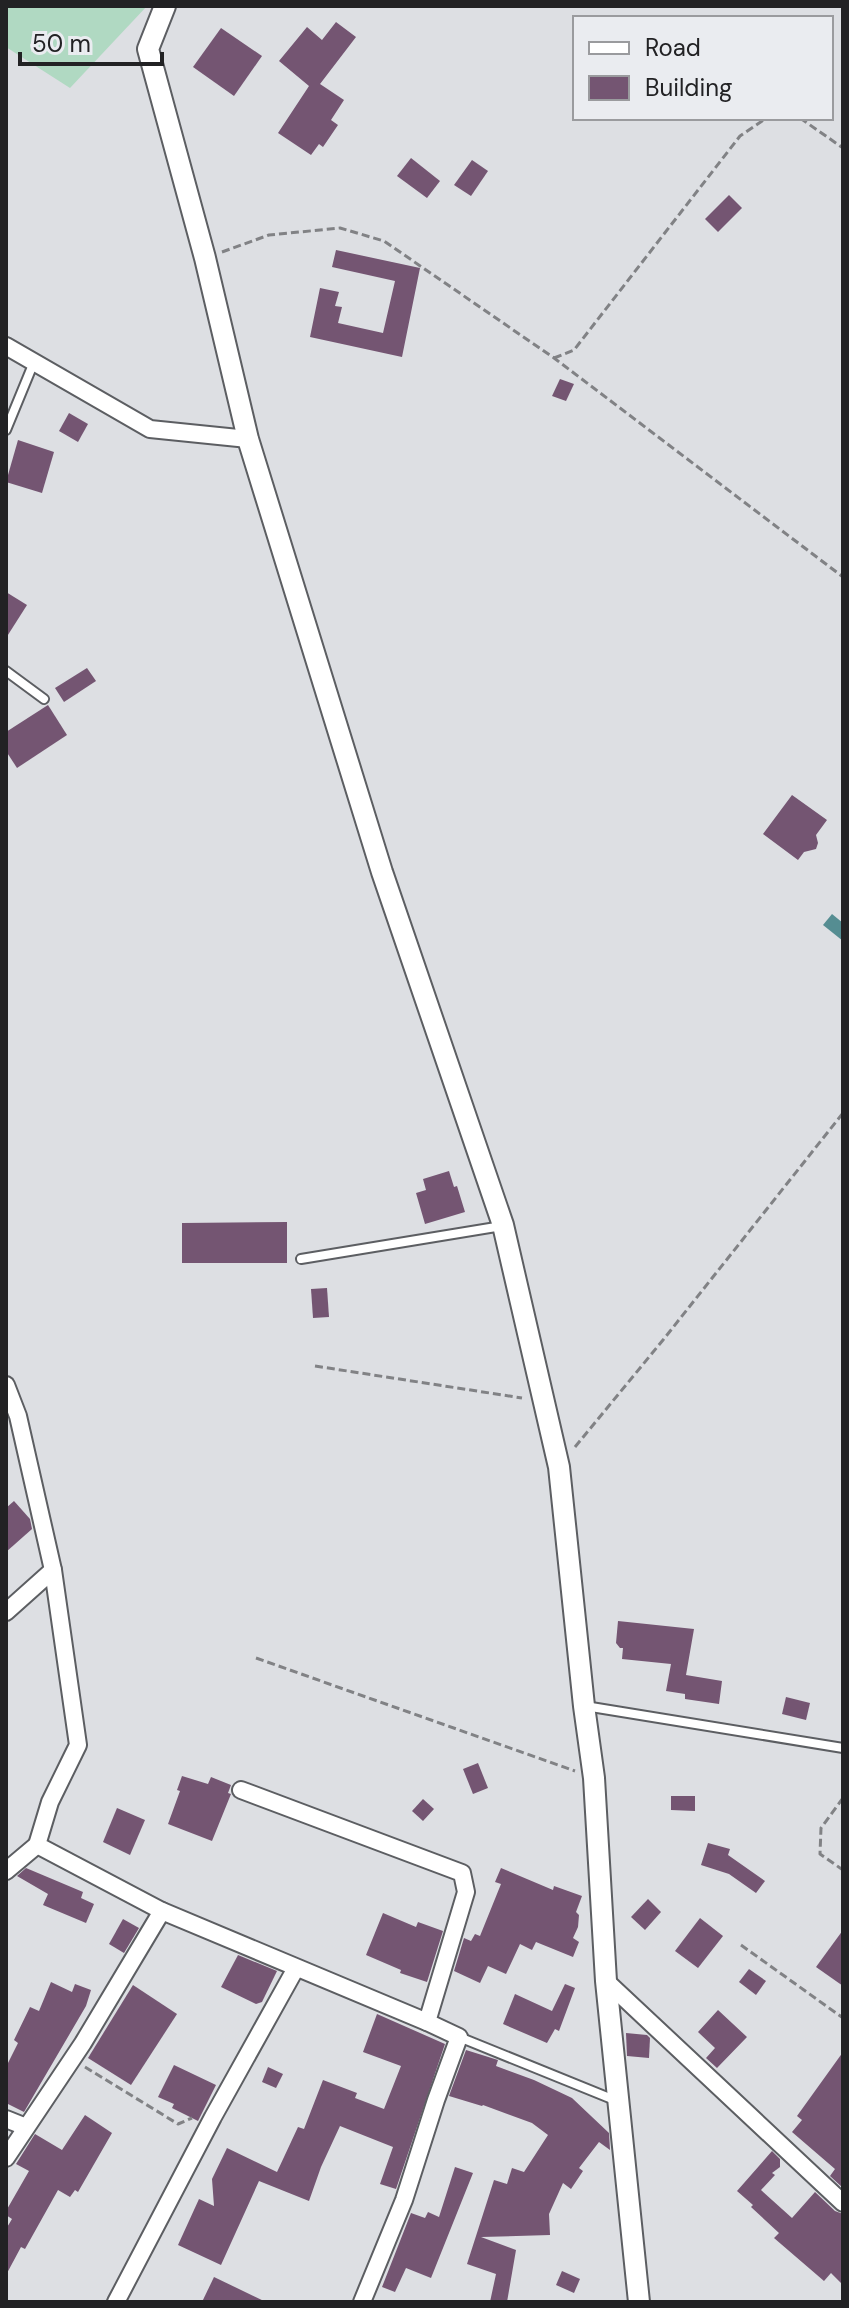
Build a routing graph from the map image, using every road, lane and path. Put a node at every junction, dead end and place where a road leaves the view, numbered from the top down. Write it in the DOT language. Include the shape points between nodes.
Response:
graph roads {
  1 [pos="165,6"];
  2 [pos="764,120"];
  3 [pos="803,120"];
  4 [pos="843,148"];
  5 [pos="205,258"];
  6 [pos="6,346"];
  7 [pos="554,358"];
  8 [pos="34,361"];
  9 [pos="6,430"];
  10 [pos="248,439"];
  11 [pos="843,577"];
  12 [pos="6,671"];
  13 [pos="44,699"];
  14 [pos="843,1113"];
  15 [pos="503,1225"];
  16 [pos="301,1259"];
  17 [pos="315,1366"];
  18 [pos="6,1385"];
  19 [pos="545,1401"];
  20 [pos="12,1421"];
  21 [pos="559,1467"];
  22 [pos="53,1570"];
  23 [pos="6,1612"];
  24 [pos="256,1658"];
  25 [pos="584,1706"];
  26 [pos="843,1748"];
  27 [pos="594,1778"];
  28 [pos="241,1790"];
  29 [pos="843,1798"];
  30 [pos="37,1845"];
  31 [pos="843,1870"];
  32 [pos="6,1871"];
  33 [pos="162,1911"];
  34 [pos="741,1945"];
  35 [pos="296,1968"];
  36 [pos="606,1981"];
  37 [pos="843,2018"];
  38 [pos="427,2022"];
  39 [pos="459,2037"];
  40 [pos="72,2059"];
  41 [pos="618,2102"];
  42 [pos="6,2119"];
  43 [pos="208,2126"];
  44 [pos="26,2127"];
  45 [pos="6,2158"];
  46 [pos="843,2203"];
  47 [pos="116,2302"];
  48 [pos="362,2302"];
  49 [pos="639,2302"];
  1 -- 5 [label="street" via="148,49"];
  2 -- 7 [label="path" via="740,136 574,350"];
  3 -- 4 [label="path"];
  5 -- 7 [label="path" via="269,235 340,228 355,232 384,241"];
  5 -- 10 [label="street"];
  6 -- 8 [label="street"];
  7 -- 11 [label="path"];
  8 -- 9 [label="lane"];
  8 -- 10 [label="street" via="150,429"];
  10 -- 15 [label="street" via="382,872"];
  12 -- 13 [label="lane"];
  14 -- 21 [label="path"];
  15 -- 16 [label="lane"];
  15 -- 19 [label="street"];
  17 -- 19 [label="path"];
  18 -- 20 [label="street"];
  19 -- 21 [label="street"];
  20 -- 22 [label="street"];
  21 -- 25 [label="street"];
  22 -- 23 [label="street"];
  22 -- 30 [label="street" via="78,1745 50,1802"];
  24 -- 27 [label="path"];
  25 -- 26 [label="lane"];
  25 -- 27 [label="street"];
  27 -- 36 [label="street"];
  28 -- 38 [label="street" via="462,1873 466,1892"];
  29 -- 31 [label="path" via="821,1828 820,1854"];
  30 -- 32 [label="street"];
  30 -- 33 [label="street"];
  33 -- 35 [label="street"];
  33 -- 40 [label="street"];
  34 -- 37 [label="path"];
  35 -- 38 [label="street"];
  35 -- 43 [label="street"];
  36 -- 41 [label="street"];
  36 -- 46 [label="street"];
  38 -- 39 [label="street"];
  39 -- 41 [label="lane"];
  39 -- 48 [label="street" via="404,2200"];
  40 -- 43 [label="path" via="178,2124 191,2118"];
  40 -- 44 [label="street"];
  41 -- 49 [label="street"];
  42 -- 44 [label="street"];
  43 -- 47 [label="street"];
  44 -- 45 [label="street"];
}
